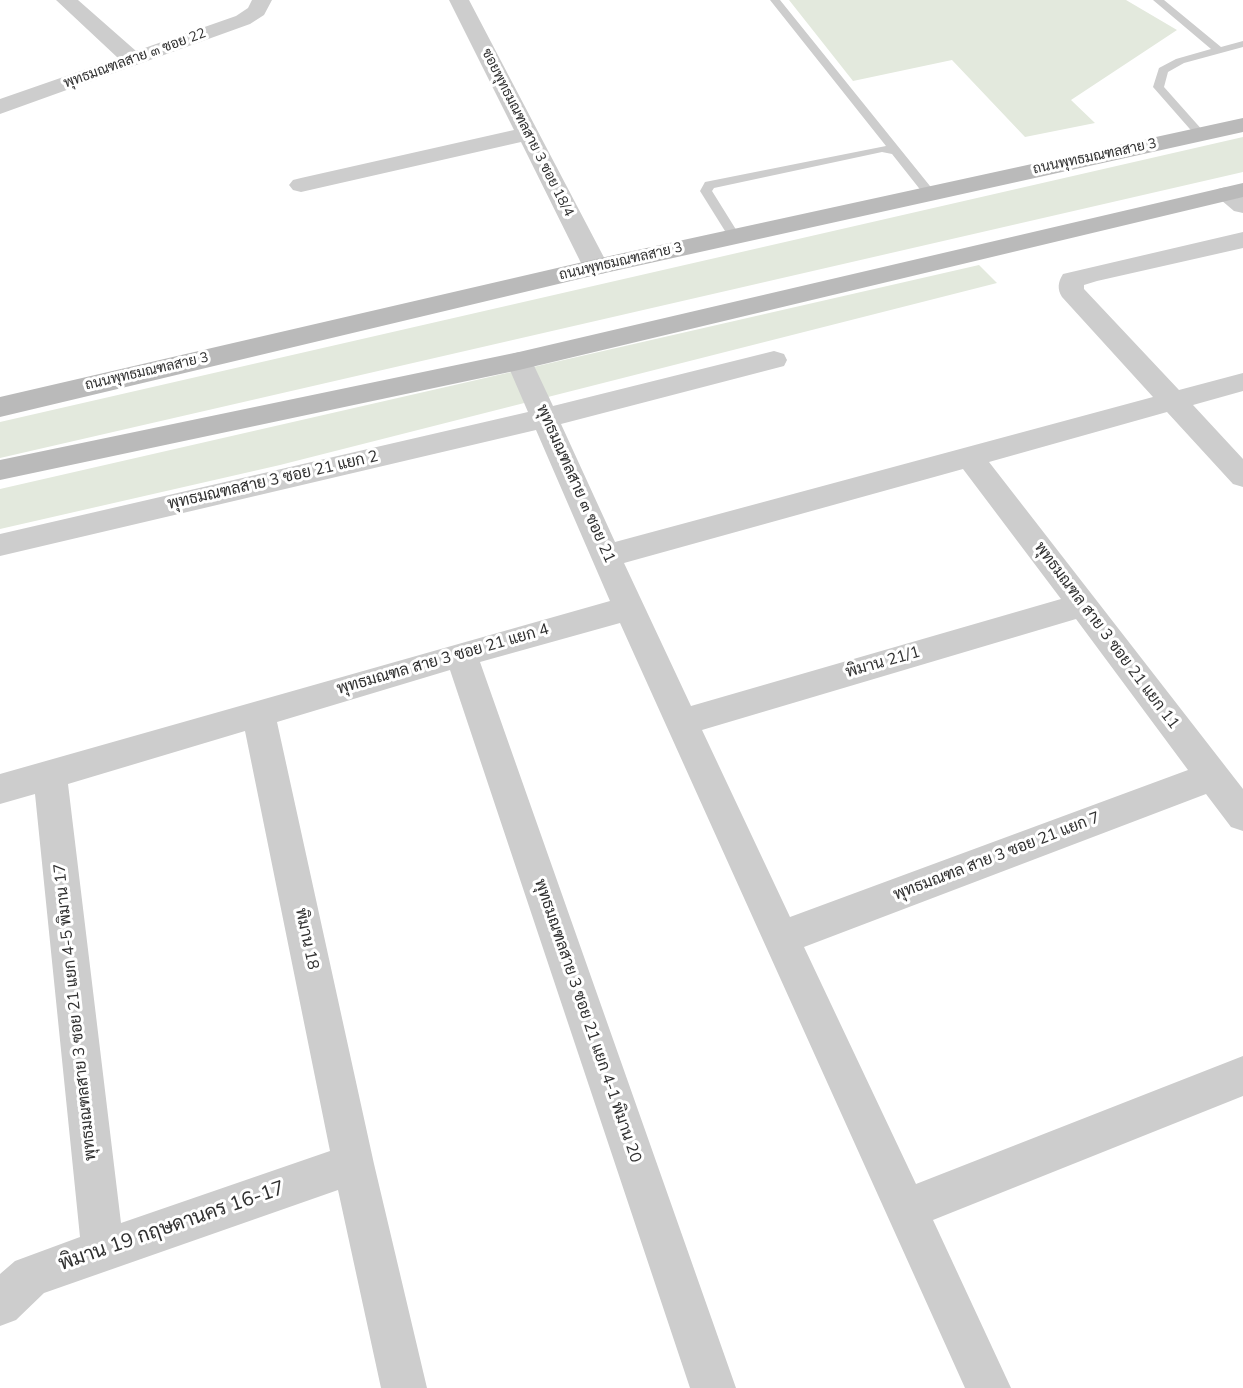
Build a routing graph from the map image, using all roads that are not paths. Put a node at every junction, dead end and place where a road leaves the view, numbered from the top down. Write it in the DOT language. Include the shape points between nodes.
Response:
graph roads {
  1 [pos="66,0"];
  2 [pos="262,0"];
  3 [pos="459,0"];
  4 [pos="775,0"];
  5 [pos="1158,0"];
  6 [pos="1243,44"];
  7 [pos="1218,50"];
  8 [pos="133,60"];
  9 [pos="0,107"];
  10 [pos="1243,125"];
  11 [pos="528,134"];
  12 [pos="1200,134"];
  13 [pos="897,151"];
  14 [pos="301,185"];
  15 [pos="930,194"];
  16 [pos="1238,197"];
  17 [pos="734,236"];
  18 [pos="1243,240"];
  19 [pos="596,267"];
  20 [pos="774,360"];
  21 [pos="519,361"];
  22 [pos="1243,382"];
  23 [pos="1173,401"];
  24 [pos="0,407"];
  25 [pos="545,418"];
  26 [pos="970,457"];
  27 [pos="0,471"];
  28 [pos="1243,477"];
  29 [pos="0,545"];
  30 [pos="607,556"];
  31 [pos="1083,605"];
  32 [pos="628,608"];
  33 [pos="460,654"];
  34 [pos="258,713"];
  35 [pos="683,722"];
  36 [pos="50,774"];
  37 [pos="1212,776"];
  38 [pos="0,789"];
  39 [pos="1243,816"];
  40 [pos="782,938"];
  41 [pos="1243,1076"];
  42 [pos="353,1164"];
  43 [pos="906,1209"];
  44 [pos="103,1251"];
  45 [pos="0,1304"];
  46 [pos="404,1388"];
  47 [pos="713,1388"];
  48 [pos="988,1388"];
  1 -- 8 [label="street"];
  2 -- 8 [label="street, พุทธมณฑลสาย ๓ ซอย 22" via="257,11 243,20"];
  3 -- 11 [label="street, ซอยพุทธมณฑลสาย 3 ซอย 18/4"];
  4 -- 13 [label="lane"];
  5 -- 7 [label="lane"];
  6 -- 7 [label="lane"];
  7 -- 12 [label="lane" via="1163,70 1158,87"];
  8 -- 9 [label="street, พุทธมณฑลสาย ๓ ซอย 22"];
  10 -- 12 [label="main road, ถนนพุทธมณฑลสาย 3"];
  11 -- 14 [label="street"];
  11 -- 19 [label="street, ซอยพุทธมณฑลสาย 3 ซอย 18/4"];
  12 -- 15 [label="main road, ถนนพุทธมณฑลสาย 3"];
  13 -- 15 [label="lane"];
  13 -- 17 [label="lane" via="869,151 709,185 706,192"];
  15 -- 17 [label="main road, ถนนพุทธมณฑลสาย 3"];
  16 -- 21 [label="main road"];
  17 -- 19 [label="main road, ถนนพุทธมณฑลสาย 3"];
  18 -- 23 [label="street" via="1072,280 1071,291"];
  19 -- 24 [label="main road, ถนนพุทธมณฑลสาย 3"];
  20 -- 25 [label="street, พุทธมณฑลสาย 3 ซอย 21 แยก 2"];
  21 -- 25 [label="street, พุทธมณฑลสาย ๓ ซอย 21"];
  21 -- 27 [label="main road"];
  22 -- 23 [label="street"];
  23 -- 26 [label="street"];
  23 -- 28 [label="street"];
  25 -- 29 [label="street, พุทธมณฑลสาย 3 ซอย 21 แยก 2"];
  25 -- 30 [label="street, พุทธมณฑลสาย ๓ ซอย 21"];
  26 -- 30 [label="street"];
  26 -- 31 [label="street, พุทธมณฑล สาย 3 ซอย 21 แยก 11"];
  30 -- 32 [label="street, พุทธมณฑลสาย ๓ ซอย 21"];
  31 -- 35 [label="street, พิมาน 21/1"];
  31 -- 37 [label="street, พุทธมณฑล สาย 3 ซอย 21 แยก 11"];
  32 -- 33 [label="street, พุทธมณฑล สาย 3 ซอย 21 แยก 4"];
  32 -- 35 [label="street, พุทธมณฑลสาย ๓ ซอย 21"];
  33 -- 34 [label="street, พุทธมณฑล สาย 3 ซอย 21 แยก 4"];
  33 -- 47 [label="street, พุทธมณฑลสาย 3 ซอย 21 แยก 4-1 พิมาน 20"];
  34 -- 36 [label="street, พุทธมณฑล สาย 3 ซอย 21 แยก 4"];
  34 -- 42 [label="street, พิมาน 18"];
  35 -- 40 [label="street, พุทธมณฑลสาย ๓ ซอย 21"];
  36 -- 38 [label="street, พุทธมณฑล สาย 3 ซอย 21 แยก 4"];
  36 -- 44 [label="street, พุทธมณฑลสาย 3 ซอย 21 แยก 4-5 พิมาน 17"];
  37 -- 39 [label="street, พุทธมณฑล สาย 3 ซอย 21 แยก 11"];
  37 -- 40 [label="street, พุทธมณฑล สาย 3 ซอย 21 แยก 7"];
  40 -- 43 [label="street, พุทธมณฑลสาย ๓ ซอย 21"];
  41 -- 43 [label="street"];
  42 -- 44 [label="street, พิมาน 19 กฤษดานคร 16-17"];
  42 -- 46 [label="street, พิมาน 18"];
  43 -- 48 [label="street, พุทธมณฑลสาย ๓ ซอย 21"];
  44 -- 45 [label="street, พิมาน 19 กฤษดานคร 16-17" via="30,1276"];
}
